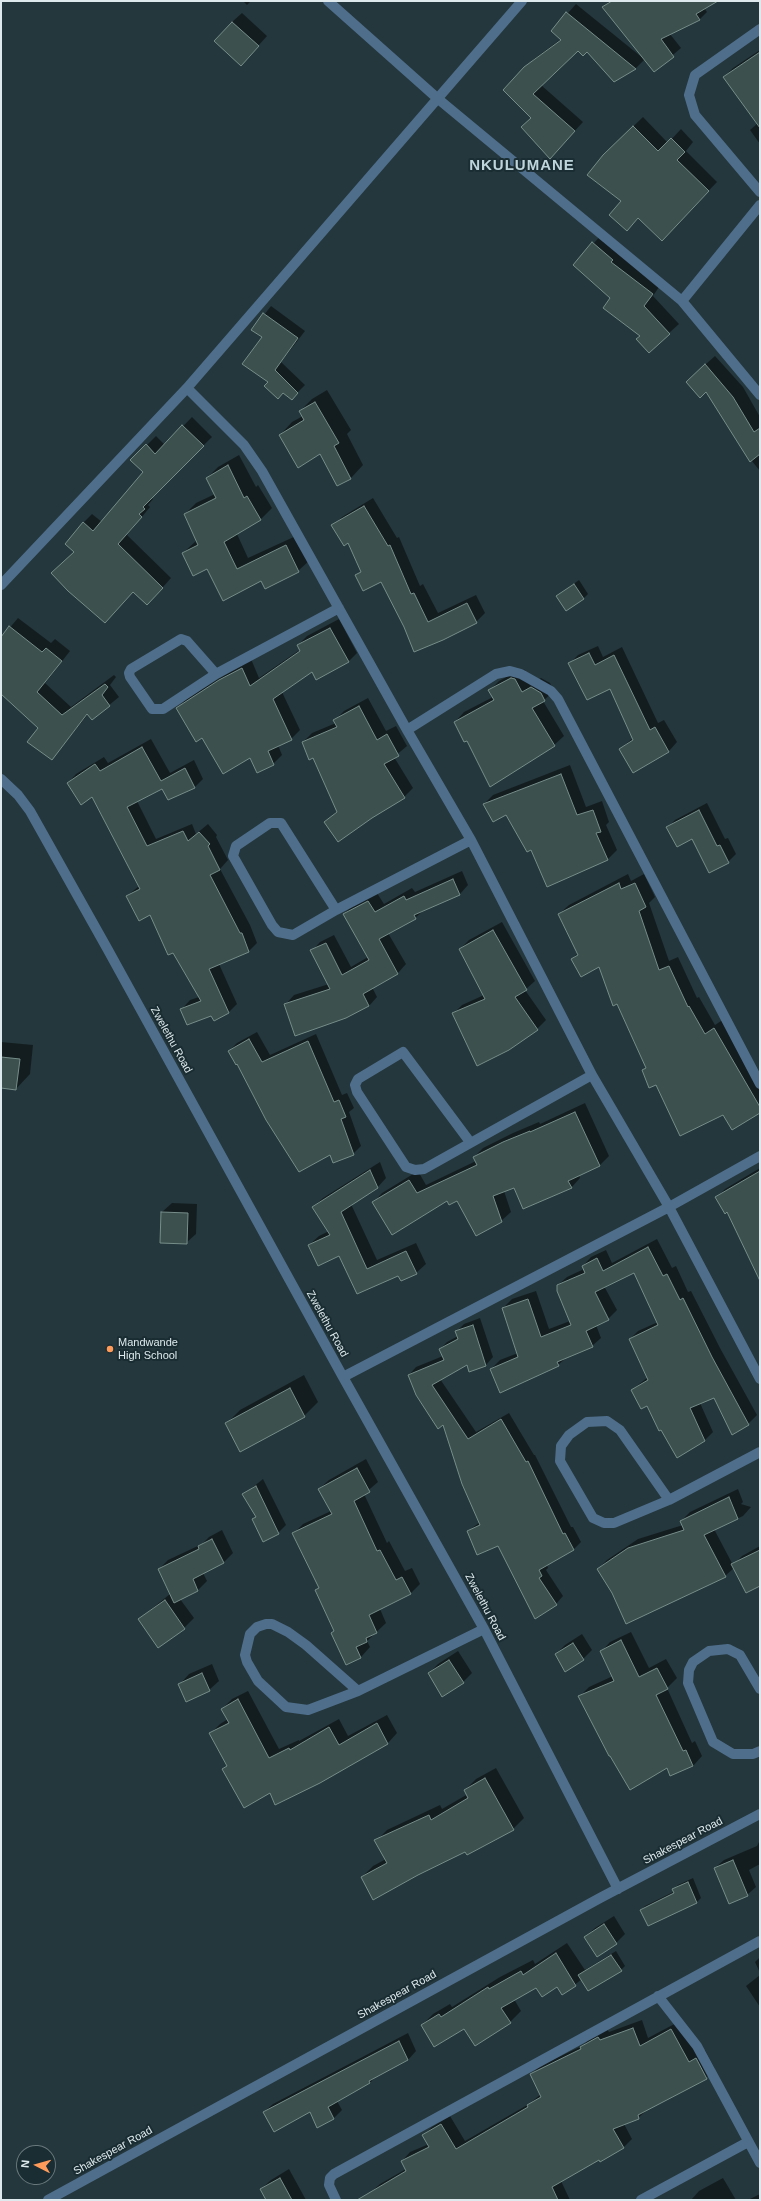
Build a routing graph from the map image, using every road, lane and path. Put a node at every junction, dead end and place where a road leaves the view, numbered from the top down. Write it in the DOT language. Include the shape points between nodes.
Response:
graph roads {
  1 [pos="328,1"];
  2 [pos="522,1"];
  3 [pos="760,29"];
  4 [pos="437,98"];
  5 [pos="760,192"];
  6 [pos="760,205"];
  7 [pos="682,301"];
  8 [pos="187,388"];
  9 [pos="760,395"];
  10 [pos="3,580"];
  11 [pos="339,608"];
  12 [pos="216,674"];
  13 [pos="407,730"];
  14 [pos="1,780"];
  15 [pos="471,840"];
  16 [pos="336,910"];
  17 [pos="592,1075"];
  18 [pos="760,1084"];
  19 [pos="470,1142"];
  20 [pos="760,1156"];
  21 [pos="669,1207"];
  22 [pos="343,1377"];
  23 [pos="760,1379"];
  24 [pos="760,1452"];
  25 [pos="669,1500"];
  26 [pos="484,1629"];
  27 [pos="760,1689"];
  28 [pos="358,1691"];
  29 [pos="760,1751"];
  30 [pos="760,1814"];
  31 [pos="618,1889"];
  32 [pos="760,1941"];
  33 [pos="658,1996"];
  34 [pos="748,2142"];
  35 [pos="760,2163"];
  36 [pos="48,2200"];
  37 [pos="336,2200"];
  38 [pos="641,2200"];
  1 -- 4 [label="street"];
  2 -- 4 [label="street"];
  3 -- 5 [label="street" via="695,76 689,95 695,115"];
  4 -- 7 [label="street"];
  4 -- 8 [label="street"];
  6 -- 7 [label="street"];
  7 -- 9 [label="street"];
  8 -- 10 [label="street"];
  8 -- 11 [label="street" via="252,455"];
  11 -- 12 [label="street"];
  11 -- 13 [label="street"];
  12 -- 12 [label="street" via="163,709 155,710 129,673 131,669 181,638 187,641"];
  13 -- 15 [label="street"];
  13 -- 18 [label="street" via="496,674 510,671 521,674 551,691 558,699"];
  14 -- 22 [label="street, Zwelethu Road" via="18,795 30,811"];
  15 -- 16 [label="street"];
  15 -- 17 [label="street"];
  16 -- 16 [label="street" via="293,935 278,932 272,926 235,860 234,849 270,823 280,823"];
  17 -- 19 [label="street"];
  17 -- 21 [label="street"];
  19 -- 19 [label="street" via="424,1169 406,1167 357,1092 358,1079 403,1052"];
  20 -- 21 [label="street"];
  21 -- 22 [label="street"];
  21 -- 23 [label="street"];
  22 -- 26 [label="street, Zwelethu Road"];
  24 -- 25 [label="street"];
  25 -- 25 [label="street" via="614,1523 604,1523 593,1518 560,1461 561,1446 569,1434 587,1422 607,1421 620,1430"];
  26 -- 28 [label="street"];
  26 -- 31 [label="street, Zwelethu Road"];
  27 -- 29 [label="street" via="740,1655 728,1649 708,1651 693,1662 689,1670 688,1683 713,1742 733,1754 753,1754"];
  28 -- 28 [label="street" via="311,1710 286,1707 258,1681 247,1662 246,1650 250,1634 257,1627 266,1624 272,1624 288,1632"];
  30 -- 31 [label="street, Shakespear Road"];
  31 -- 36 [label="street, Shakespear Road"];
  32 -- 33 [label="street"];
  33 -- 34 [label="street" via="697,2046"];
  33 -- 37 [label="street" via="334,2174 329,2185"];
  34 -- 35 [label="street"];
  34 -- 38 [label="street"];
}
